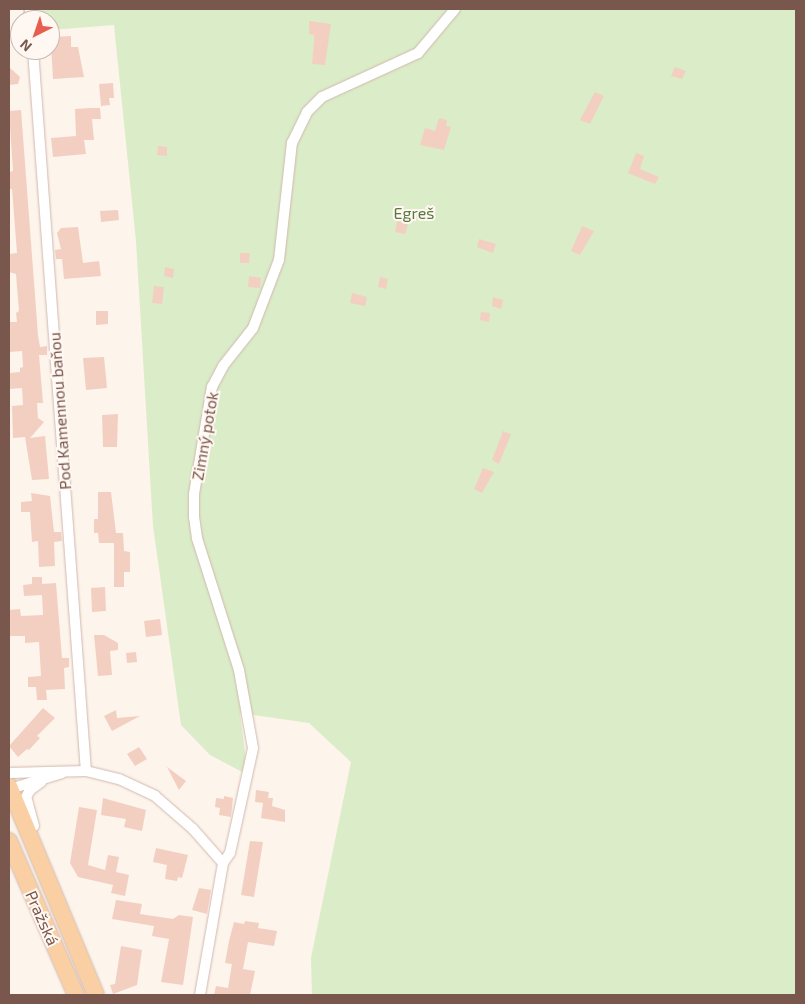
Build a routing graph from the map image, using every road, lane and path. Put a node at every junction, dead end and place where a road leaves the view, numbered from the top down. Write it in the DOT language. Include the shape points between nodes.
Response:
graph roads {
  1 [pos="455,9"];
  2 [pos="34,60"];
  3 [pos="68,771"];
  4 [pos="86,771"];
  5 [pos="41,782"];
  6 [pos="9,783"];
  7 [pos="9,841"];
  8 [pos="223,863"];
  9 [pos="66,920"];
  10 [pos="76,995"];
  11 [pos="96,995"];
  12 [pos="200,995"];
  1 -- 8 [label="street, Zimný potok" via="418,52 322,97 306,112 292,143 279,260 253,328 223,366 212,387 194,494 194,517 197,538 239,670 252,748 230,853"];
  2 -- 4 [label="street, Pod Kamennou baňou"];
  3 -- 4 [label="street"];
  3 -- 5 [label="street"];
  3 -- 6 [label="street"];
  4 -- 8 [label="street" via="119,779 154,796 193,829"];
  5 -- 6 [label="street"];
  5 -- 9 [label="street, Pražská" via="30,790 26,802 51,867"];
  6 -- 9 [label="main road, Pražská"];
  7 -- 10 [label="main road, Pražská"];
  8 -- 12 [label="street"];
  9 -- 11 [label="main road, Pražská"];
}
